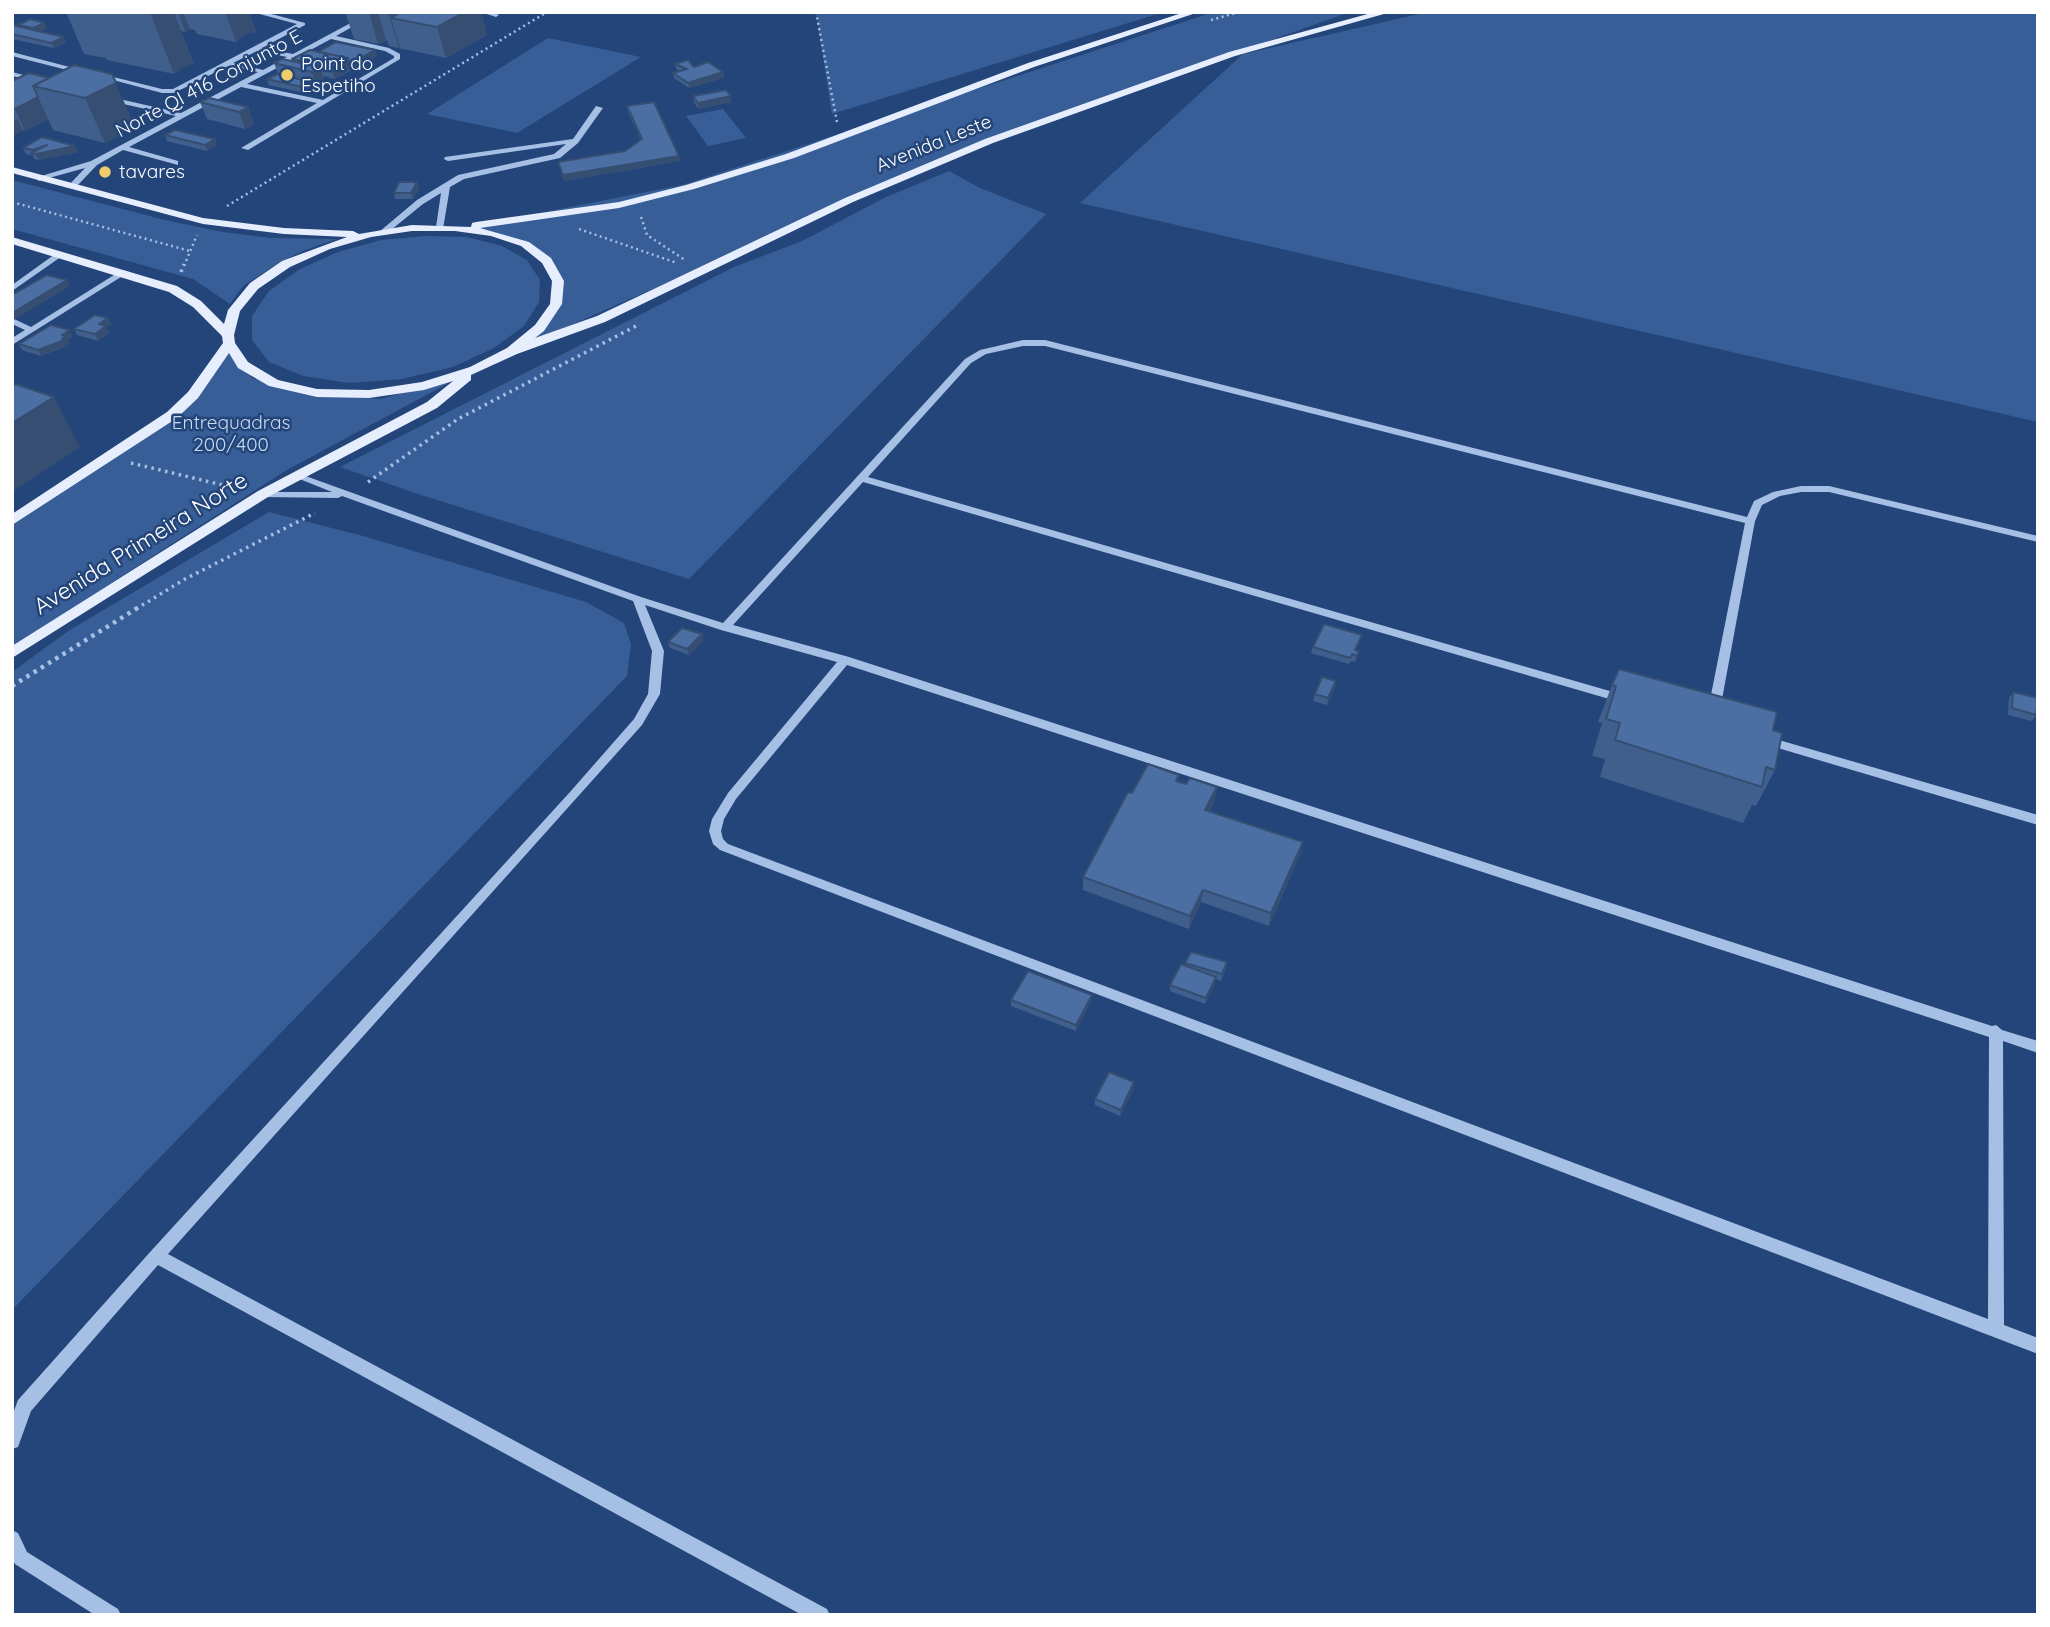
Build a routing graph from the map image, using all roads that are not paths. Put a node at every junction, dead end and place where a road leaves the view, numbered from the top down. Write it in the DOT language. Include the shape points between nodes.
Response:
graph roads {
  1 [pos="255,12"];
  2 [pos="376,12"];
  3 [pos="484,12"];
  4 [pos="1195,12"];
  5 [pos="1387,12"];
  6 [pos="496,15"];
  7 [pos="1364,15"];
  8 [pos="331,37"];
  9 [pos="258,49"];
  10 [pos="12,54"];
  11 [pos="294,57"];
  12 [pos="229,64"];
  13 [pos="265,72"];
  14 [pos="12,74"];
  15 [pos="32,79"];
  16 [pos="45,82"];
  17 [pos="22,84"];
  18 [pos="242,85"];
  19 [pos="95,94"];
  20 [pos="324,102"];
  21 [pos="599,108"];
  22 [pos="183,116"];
  23 [pos="575,141"];
  24 [pos="123,148"];
  25 [pos="245,148"];
  26 [pos="448,159"];
  27 [pos="94,163"];
  28 [pos="175,163"];
  29 [pos="12,170"];
  30 [pos="41,179"];
  31 [pos="446,185"];
  32 [pos="72,186"];
  33 [pos="440,227"];
  34 [pos="455,228"];
  35 [pos="377,233"];
  36 [pos="12,240"];
  37 [pos="61,254"];
  38 [pos="125,272"];
  39 [pos="12,289"];
  40 [pos="12,321"];
  41 [pos="32,330"];
  42 [pos="228,339"];
  43 [pos="12,342"];
  44 [pos="512,351"];
  45 [pos="475,370"];
  46 [pos="297,476"];
  47 [pos="861,478"];
  48 [pos="263,494"];
  49 [pos="349,496"];
  50 [pos="12,521"];
  51 [pos="1750,521"];
  52 [pos="2038,539"];
  53 [pos="637,599"];
  54 [pos="725,627"];
  55 [pos="12,653"];
  56 [pos="845,660"];
  57 [pos="1631,702"];
  58 [pos="1711,725"];
  59 [pos="1750,736"];
  60 [pos="2038,820"];
  61 [pos="1996,1031"];
  62 [pos="2038,1047"];
  63 [pos="156,1256"];
  64 [pos="1996,1330"];
  65 [pos="2038,1346"];
  66 [pos="12,1441"];
  67 [pos="12,1539"];
  68 [pos="112,1615"];
  69 [pos="821,1615"];
  1 -- 9 [label="street" via="303,24"];
  2 -- 8 [label="street, Norte QI 416 Conjunto E"];
  3 -- 6 [label="street"];
  4 -- 34 [label="main road, Avenida Leste" via="1031,65 777,160 657,196"];
  5 -- 7 [label="main road, Avenida Leste"];
  7 -- 44 [label="main road, Avenida Leste" via="1232,54 989,142 849,200 601,319"];
  8 -- 11 [label="street, Norte QI 416 Conjunto E"];
  8 -- 20 [label="street" via="398,55"];
  9 -- 11 [label="street"];
  9 -- 12 [label="street"];
  10 -- 12 [label="street" via="162,91 182,89"];
  11 -- 13 [label="street, Norte QI 416 Conjunto E"];
  12 -- 13 [label="street"];
  13 -- 18 [label="street, Norte QI 416 Conjunto E"];
  14 -- 15 [label="street"];
  15 -- 16 [label="street"];
  15 -- 17 [label="street"];
  18 -- 20 [label="street"];
  18 -- 22 [label="street, Norte QI 416 Conjunto E"];
  19 -- 22 [label="street"];
  20 -- 25 [label="street"];
  21 -- 23 [label="street"];
  22 -- 24 [label="street, Norte QI 416 Conjunto E"];
  23 -- 26 [label="street"];
  23 -- 31 [label="street" via="557,156 472,174"];
  24 -- 27 [label="street, Norte QI 416 Conjunto E"];
  24 -- 28 [label="street"];
  27 -- 30 [label="street, Norte QI 416 Conjunto E"];
  27 -- 32 [label="street, Norte QI 416 Conjunto E"];
  29 -- 30 [label="main road"];
  30 -- 32 [label="main road"];
  31 -- 33 [label="street"];
  31 -- 35 [label="street"];
  32 -- 35 [label="main road" via="203,221 284,231"];
  33 -- 34 [label="main road"];
  33 -- 35 [label="main road"];
  34 -- 44 [label="main road" via="494,233 525,244 547,261 558,281 556,304 546,320"];
  35 -- 42 [label="main road" via="286,264 254,286 234,310"];
  36 -- 37 [label="main road"];
  37 -- 38 [label="main road"];
  37 -- 39 [label="street"];
  38 -- 41 [label="street"];
  38 -- 42 [label="main road" via="173,289 197,304"];
  40 -- 41 [label="street"];
  41 -- 43 [label="street"];
  42 -- 45 [label="main road" via="243,365 274,383 317,393 369,394 411,388"];
  42 -- 50 [label="main road" via="193,395 172,415"];
  44 -- 45 [label="main road"];
  45 -- 46 [label="main road, Avenida Primeira Norte" via="432,405"];
  46 -- 48 [label="main road, Avenida Primeira Norte"];
  46 -- 49 [label="street"];
  47 -- 51 [label="street" via="968,361 1002,346 1045,343"];
  47 -- 54 [label="street"];
  47 -- 57 [label="street"];
  48 -- 49 [label="street"];
  48 -- 55 [label="main road, Avenida Primeira Norte"];
  49 -- 53 [label="street"];
  51 -- 52 [label="street" via="1758,503 1777,494 1829,489"];
  51 -- 58 [label="street"];
  53 -- 54 [label="street"];
  53 -- 63 [label="street" via="658,651 654,694 638,722"];
  54 -- 56 [label="street"];
  56 -- 61 [label="street"];
  56 -- 64 [label="street" via="732,796 715,831 724,846"];
  59 -- 60 [label="street"];
  61 -- 62 [label="street"];
  61 -- 64 [label="street"];
  63 -- 66 [label="street" via="24,1406"];
  63 -- 69 [label="street"];
  64 -- 65 [label="street"];
  67 -- 68 [label="street" via="21,1558"];
}
